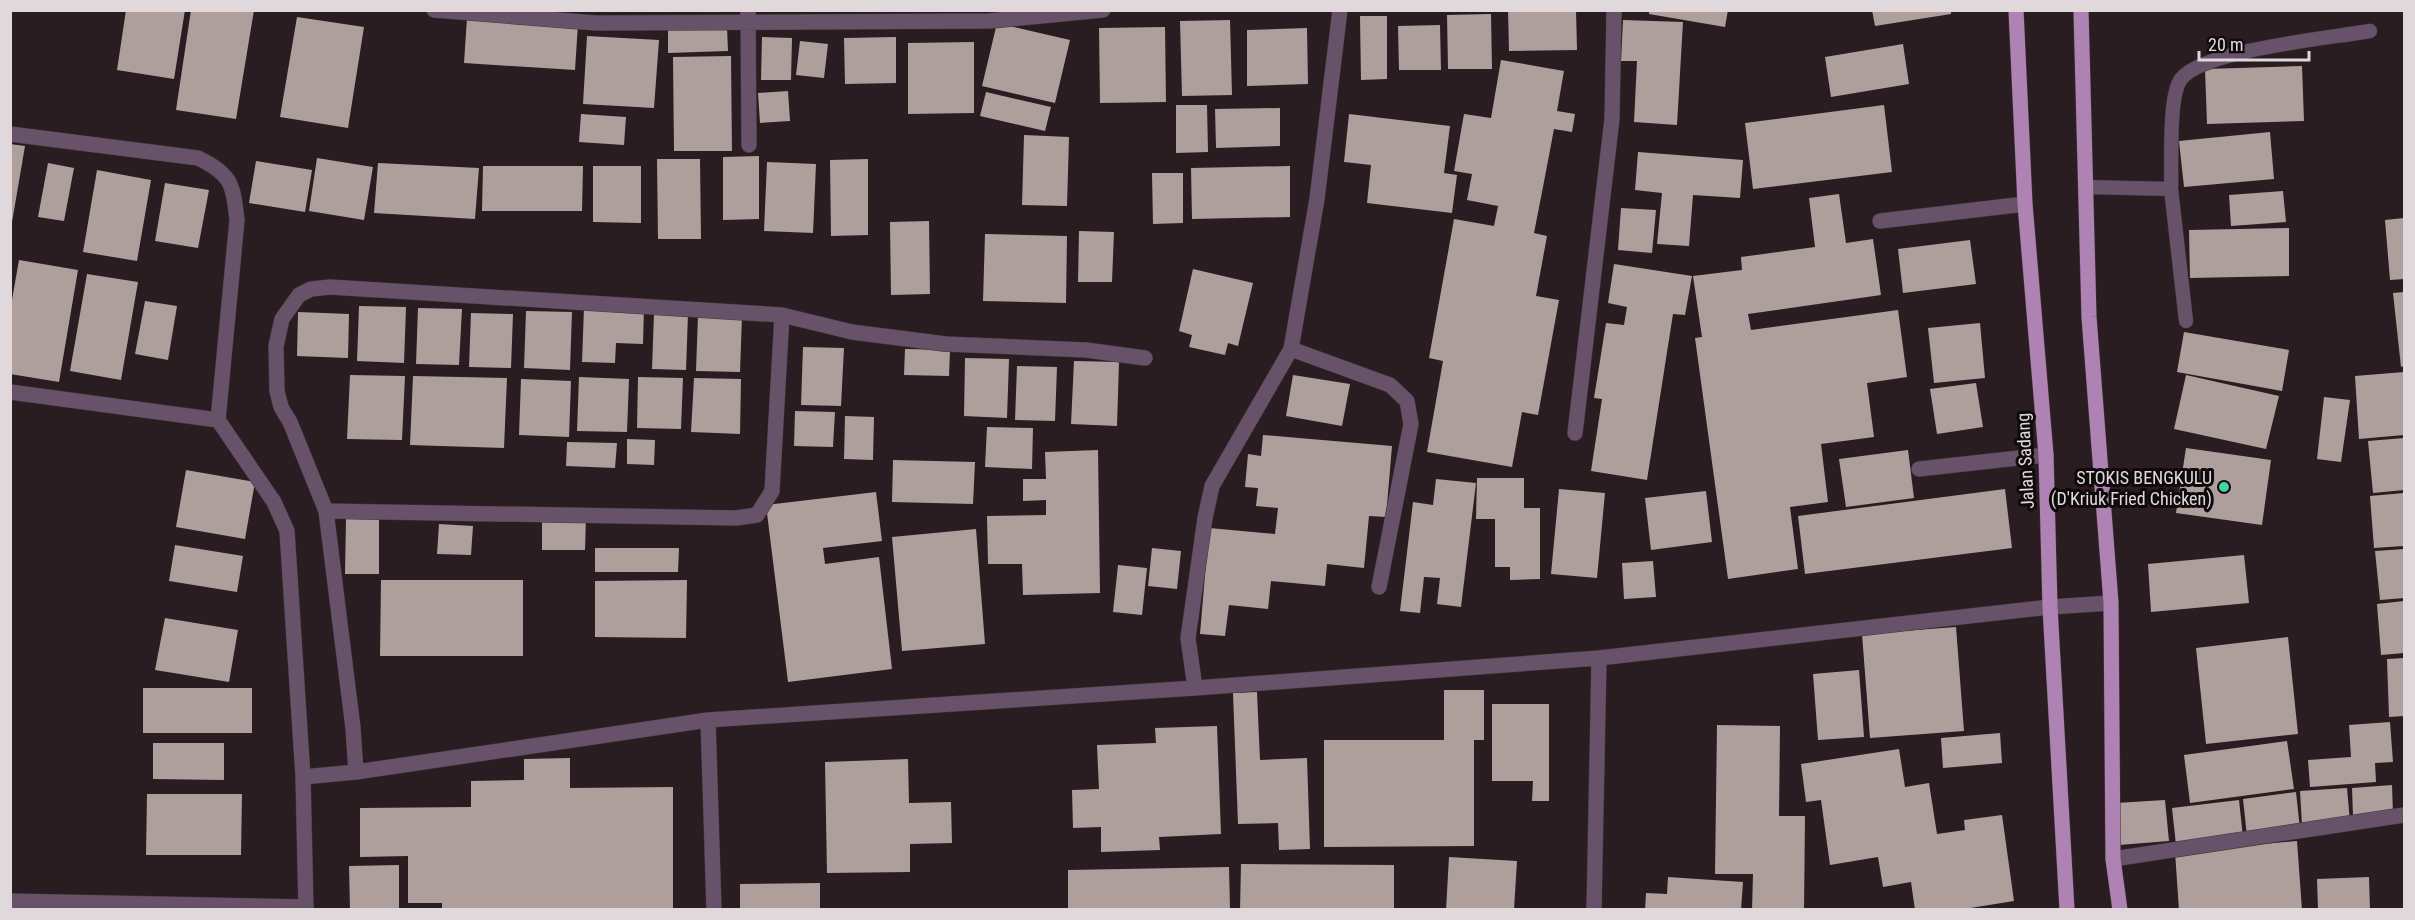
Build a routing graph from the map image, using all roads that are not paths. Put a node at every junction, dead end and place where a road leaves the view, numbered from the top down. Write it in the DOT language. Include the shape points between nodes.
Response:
graph roads {
  1 [pos="434,10"];
  2 [pos="1103,10"];
  3 [pos="1341,10"];
  4 [pos="1614,10"];
  5 [pos="2016,10"];
  6 [pos="2081,10"];
  7 [pos="748,17"];
  8 [pos="2370,31"];
  9 [pos="10,134"];
  10 [pos="749,145"];
  11 [pos="2086,188"];
  12 [pos="2171,189"];
  13 [pos="2025,204"];
  14 [pos="1880,221"];
  15 [pos="782,315"];
  16 [pos="2186,321"];
  17 [pos="1291,349"];
  18 [pos="1145,358"];
  19 [pos="10,392"];
  20 [pos="218,420"];
  21 [pos="1575,433"];
  22 [pos="2046,455"];
  23 [pos="1919,469"];
  24 [pos="326,511"];
  25 [pos="1379,587"];
  26 [pos="2111,603"];
  27 [pos="2050,607"];
  28 [pos="1599,658"];
  29 [pos="1195,688"];
  30 [pos="708,720"];
  31 [pos="356,772"];
  32 [pos="303,777"];
  33 [pos="2404,815"];
  34 [pos="2113,859"];
  35 [pos="10,901"];
  36 [pos="306,908"];
  37 [pos="714,909"];
  38 [pos="1594,909"];
  39 [pos="2067,909"];
  40 [pos="2120,909"];
  1 -- 7 [label="street" via="596,23"];
  2 -- 7 [label="street" via="989,21"];
  3 -- 17 [label="street" via="1317,199"];
  4 -- 21 [label="street" via="1612,119"];
  5 -- 13 [label="main road, Jalan Sadang"];
  6 -- 11 [label="main road"];
  7 -- 10 [label="street"];
  8 -- 12 [label="lane" via="2223,57 2195,67 2180,80 2174,98"];
  9 -- 20 [label="street" via="198,158 220,168 233,192 237,220"];
  11 -- 12 [label="lane"];
  11 -- 26 [label="main road" via="2089,317"];
  12 -- 16 [label="lane"];
  13 -- 14 [label="street"];
  13 -- 22 [label="main road, Jalan Sadang"];
  15 -- 18 [label="street" via="852,332 934,342 1086,350"];
  15 -- 24 [label="street" via="772,491 757,515 736,518"];
  15 -- 24 [label="street" via="330,287 311,289 299,295 282,319 276,346 277,391"];
  17 -- 25 [label="street" via="1390,385 1407,401 1411,424"];
  17 -- 29 [label="street" via="1212,486 1188,638"];
  19 -- 20 [label="street"];
  20 -- 32 [label="street" via="274,502 287,531"];
  22 -- 23 [label="street"];
  22 -- 27 [label="main road, Jalan Sadang"];
  24 -- 31 [label="street"];
  26 -- 27 [label="street"];
  26 -- 34 [label="main road"];
  27 -- 28 [label="street"];
  27 -- 39 [label="main road, Jalan Sadang"];
  28 -- 29 [label="street"];
  28 -- 38 [label="street"];
  29 -- 30 [label="street"];
  30 -- 31 [label="street"];
  30 -- 37 [label="street"];
  31 -- 32 [label="street"];
  32 -- 36 [label="street"];
  33 -- 34 [label="street"];
  34 -- 40 [label="main road"];
  35 -- 36 [label="street"];
}
